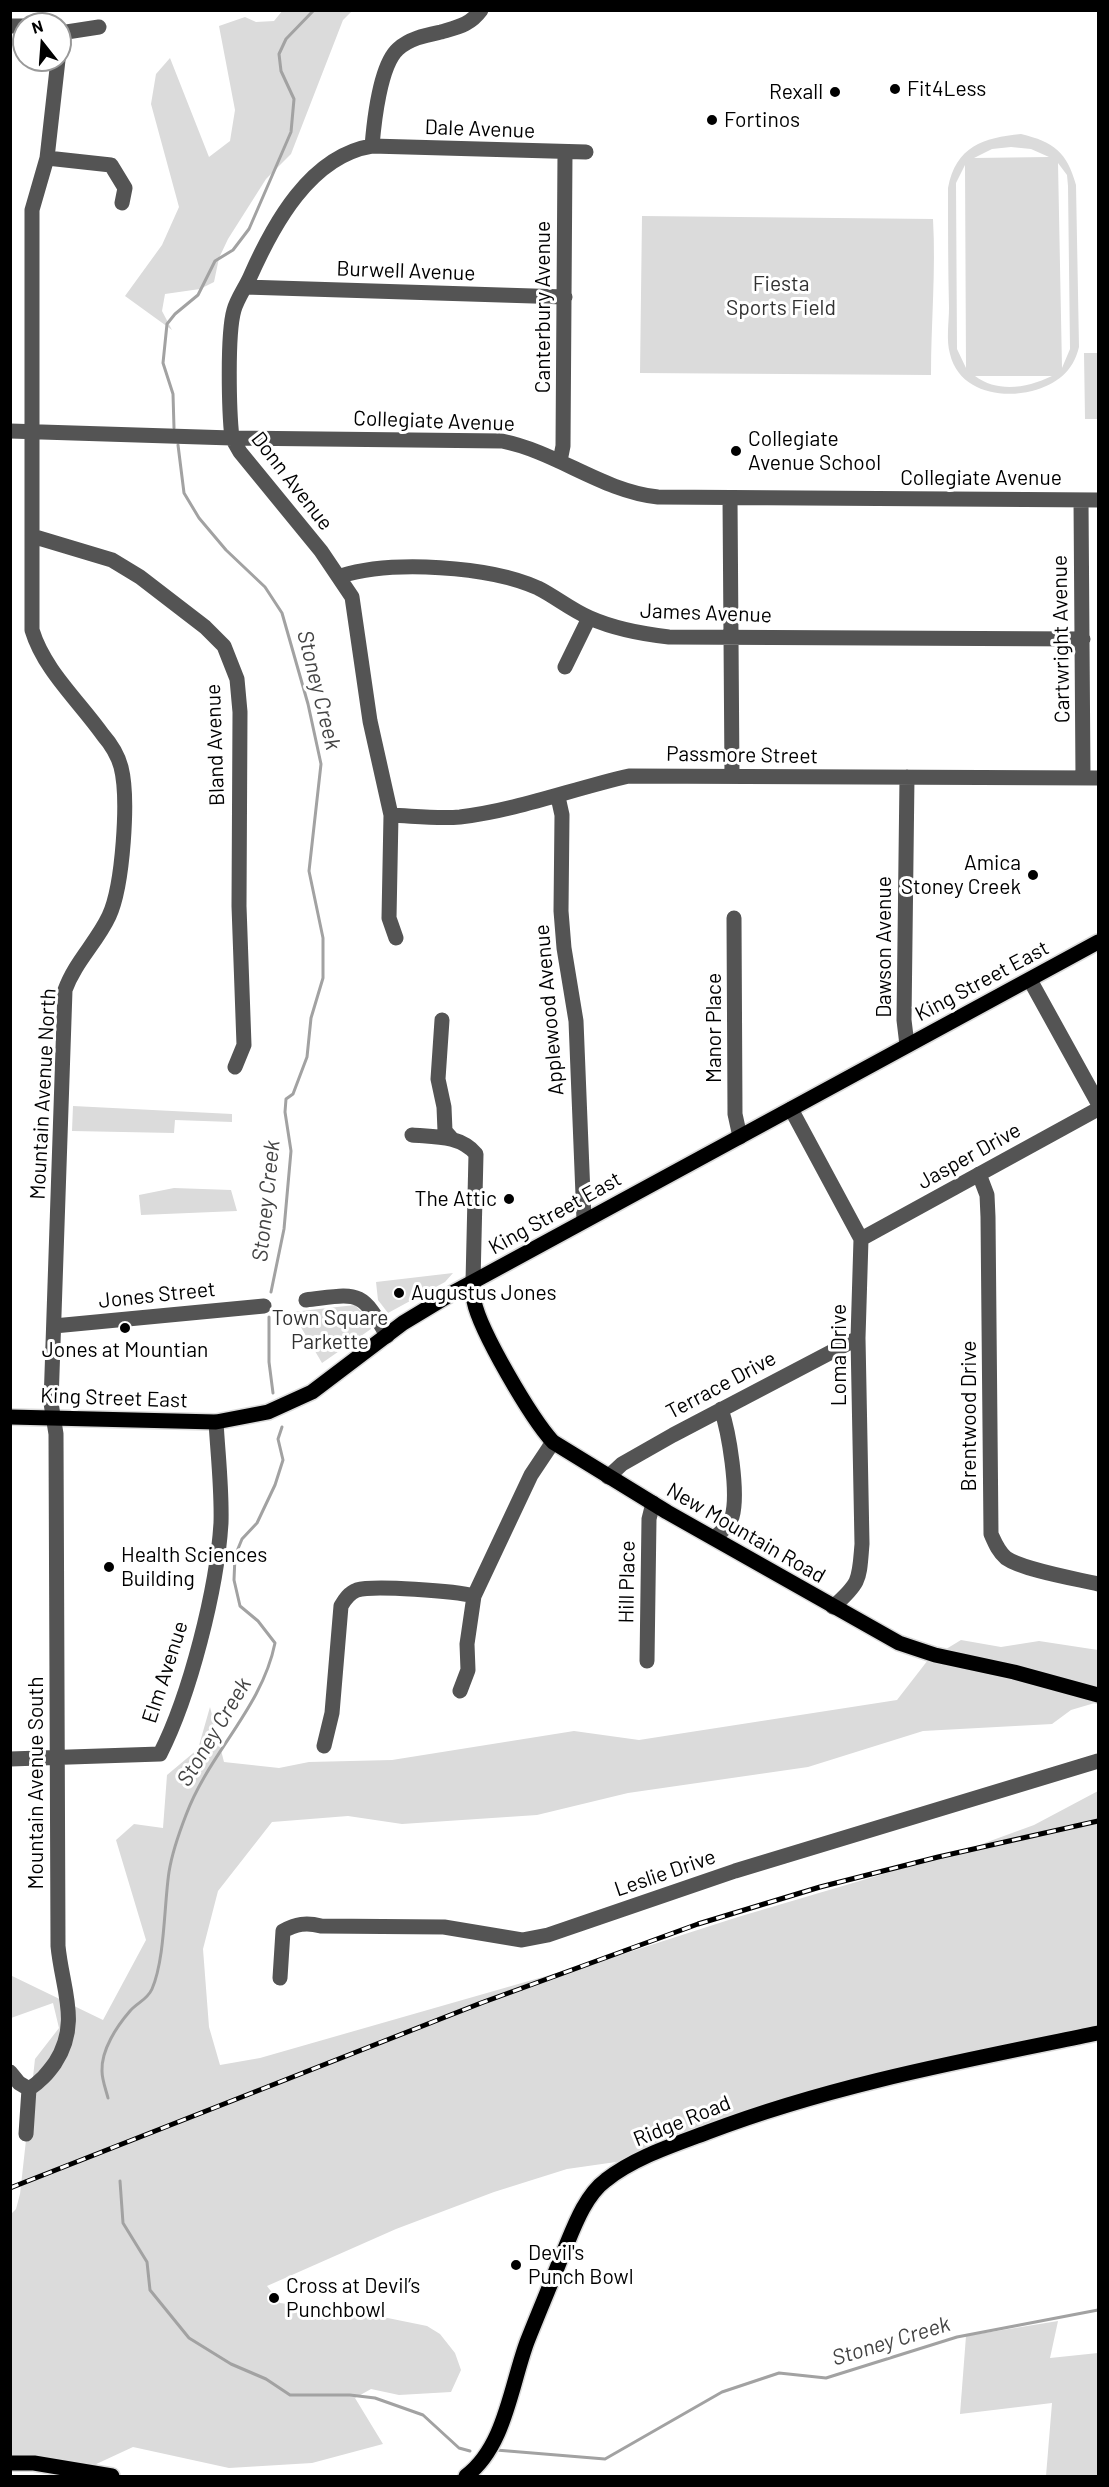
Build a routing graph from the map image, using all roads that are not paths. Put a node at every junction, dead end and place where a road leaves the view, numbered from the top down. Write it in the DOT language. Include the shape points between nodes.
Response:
graph roads {
  1 [pos="481,10"];
  2 [pos="99,27"];
  3 [pos="72,31"];
  4 [pos="57,72"];
  5 [pos="372,146"];
  6 [pos="586,152"];
  7 [pos="565,153"];
  8 [pos="46,158"];
  9 [pos="122,203"];
  10 [pos="245,287"];
  11 [pos="565,297"];
  12 [pos="10,431"];
  13 [pos="32,431"];
  14 [pos="232,438"];
  15 [pos="560,461"];
  16 [pos="729,498"];
  17 [pos="1081,500"];
  18 [pos="1098,500"];
  19 [pos="32,536"];
  20 [pos="341,576"];
  21 [pos="589,618"];
  22 [pos="731,637"];
  23 [pos="1083,639"];
  24 [pos="565,667"];
  25 [pos="732,776"];
  26 [pos="907,777"];
  27 [pos="1091,778"];
  28 [pos="558,797"];
  29 [pos="391,815"];
  30 [pos="734,918"];
  31 [pos="396,938"];
  32 [pos="1098,942"];
  33 [pos="1030,980"];
  34 [pos="442,1020"];
  35 [pos="907,1045"];
  36 [pos="235,1067"];
  37 [pos="1098,1103"];
  38 [pos="791,1109"];
  39 [pos="1098,1110"];
  40 [pos="412,1136"];
  41 [pos="740,1137"];
  42 [pos="452,1138"];
  43 [pos="979,1174"];
  44 [pos="584,1220"];
  45 [pos="861,1239"];
  46 [pos="474,1282"];
  47 [pos="306,1300"];
  48 [pos="264,1306"];
  49 [pos="54,1326"];
  50 [pos="387,1336"];
  51 [pos="858,1338"];
  52 [pos="721,1409"];
  53 [pos="10,1417"];
  54 [pos="51,1418"];
  55 [pos="216,1422"];
  56 [pos="553,1442"];
  57 [pos="608,1477"];
  58 [pos="653,1503"];
  59 [pos="714,1538"];
  60 [pos="1098,1584"];
  61 [pos="474,1596"];
  62 [pos="832,1607"];
  63 [pos="646,1661"];
  64 [pos="460,1691"];
  65 [pos="1098,1695"];
  66 [pos="324,1746"];
  67 [pos="57,1758"];
  68 [pos="10,1759"];
  69 [pos="1098,1761"];
  70 [pos="279,1978"];
  71 [pos="1098,2033"];
  72 [pos="10,2072"];
  73 [pos="29,2089"];
  74 [pos="26,2134"];
  75 [pos="10,2463"];
  76 [pos="112,2476"];
  77 [pos="466,2476"];
  1 -- 5 [label="street" via="465,26 420,37 392,56"];
  2 -- 3 [label="street"];
  4 -- 8 [label="street, Mountain Avenue North"];
  5 -- 7 [label="street, Dale Avenue"];
  5 -- 10 [label="street, Donn Avenue" via="346,152 285,209"];
  6 -- 7 [label="street, Dale Avenue"];
  7 -- 11 [label="street, Canterbury Avenue"];
  8 -- 9 [label="street" via="111,165 125,188"];
  8 -- 13 [label="street, Mountain Avenue North" via="32,210"];
  10 -- 11 [label="street, Burwell Avenue"];
  10 -- 14 [label="street, Donn Avenue" via="234,311 232,332"];
  11 -- 15 [label="street, Canterbury Avenue"];
  12 -- 13 [label="street, Collegiate Avenue"];
  13 -- 14 [label="street, Collegiate Avenue"];
  13 -- 19 [label="street, Mountain Avenue North"];
  14 -- 15 [label="street, Collegiate Avenue" via="502,441"];
  14 -- 20 [label="street, Donn Avenue"];
  15 -- 16 [label="street, Collegiate Avenue" via="641,495"];
  16 -- 17 [label="street, Collegiate Avenue"];
  16 -- 22 [label="street"];
  17 -- 18 [label="street, Collegiate Avenue"];
  17 -- 23 [label="street, Cartwright Avenue"];
  19 -- 36 [label="street, Bland Avenue" via="112,560 140,578 206,627 224,646 237,679 244,1045"];
  19 -- 49 [label="street, Mountain Avenue North" via="32,630 38,650 105,737 121,765 123,785 122,864 117,897 108,918 70,973 65,990"];
  20 -- 21 [label="street, James Avenue" via="363,569 405,568 455,569 501,576 538,588"];
  20 -- 29 [label="street, Donn Avenue" via="352,597 370,721"];
  21 -- 22 [label="street, James Avenue" via="638,633"];
  21 -- 24 [label="street"];
  22 -- 23 [label="street, James Avenue"];
  22 -- 25 [label="street"];
  23 -- 27 [label="street, Cartwright Avenue"];
  25 -- 26 [label="street, Passmore Street"];
  25 -- 28 [label="street, Passmore Street" via="629,776"];
  26 -- 27 [label="street, Passmore Street"];
  26 -- 35 [label="street, Dawson Avenue"];
  28 -- 29 [label="street, Passmore Street" via="456,817"];
  28 -- 44 [label="street, Applewood Avenue" via="562,815 563,939 576,1021"];
  29 -- 31 [label="street, Donn Avenue" via="389,918"];
  30 -- 41 [label="street, Manor Place" via="735,1114"];
  32 -- 33 [label="main road, King Street East"];
  33 -- 35 [label="main road, King Street East"];
  33 -- 37 [label="street"];
  34 -- 42 [label="street" via="438,1079 445,1131"];
  35 -- 38 [label="main road, King Street East"];
  38 -- 41 [label="main road, King Street East"];
  38 -- 45 [label="street"];
  39 -- 43 [label="street, Jasper Drive"];
  40 -- 42 [label="street"];
  41 -- 44 [label="main road, King Street East"];
  42 -- 46 [label="street" via="476,1154"];
  43 -- 45 [label="street, Jasper Drive"];
  43 -- 60 [label="street, Brentwood Drive" via="987,1195 988,1218 991,1534 998,1550 1008,1559 1050,1574"];
  44 -- 46 [label="main road, King Street East"];
  45 -- 51 [label="street, Loma Drive"];
  46 -- 50 [label="main road, King Street East"];
  46 -- 56 [label="main road, New Mountain Road" via="473,1299 486,1330 533,1418"];
  47 -- 50 [label="street" via="351,1295 360,1298 370,1306"];
  48 -- 49 [label="street, Jones Street"];
  49 -- 54 [label="street, Mountain Avenue North"];
  50 -- 55 [label="main road, King Street East" via="312,1392 268,1412"];
  51 -- 52 [label="street, Terrace Drive"];
  51 -- 62 [label="street, Loma Drive" via="861,1553 855,1587"];
  52 -- 57 [label="street, Terrace Drive" via="622,1464"];
  52 -- 59 [label="street" via="729,1431 734,1504 725,1529"];
  53 -- 54 [label="main road, King Street East"];
  54 -- 55 [label="main road, King Street East"];
  54 -- 67 [label="street, Mountain Avenue South" via="56,1434"];
  55 -- 67 [label="street, Elm Avenue" via="221,1522 217,1562 194,1657 160,1754"];
  56 -- 57 [label="main road, New Mountain Road"];
  56 -- 61 [label="street" via="531,1475"];
  57 -- 58 [label="main road, New Mountain Road"];
  58 -- 59 [label="main road, New Mountain Road"];
  58 -- 63 [label="street, Hill Place" via="649,1519"];
  59 -- 62 [label="main road, New Mountain Road"];
  61 -- 64 [label="street" via="467,1644 468,1670"];
  61 -- 66 [label="street" via="359,1590 347,1595 340,1605 333,1702"];
  62 -- 65 [label="main road, New Mountain Road" via="899,1643 935,1655 1014,1671"];
  67 -- 68 [label="street"];
  67 -- 73 [label="street, Mountain Avenue South" via="58,1946 69,2035 43,2080"];
  69 -- 70 [label="street, Leslie Drive" via="735,1871 548,1935 522,1940 467,1929 293,1925 283,1931"];
  71 -- 77 [label="main road, Ridge Road" via="892,2075 747,2117 645,2157 603,2181 587,2202 564,2251 527,2343 500,2426 489,2448"];
  72 -- 73 [label="street"];
  73 -- 74 [label="street"];
  75 -- 76 [label="main road" via="34,2463"];
}
